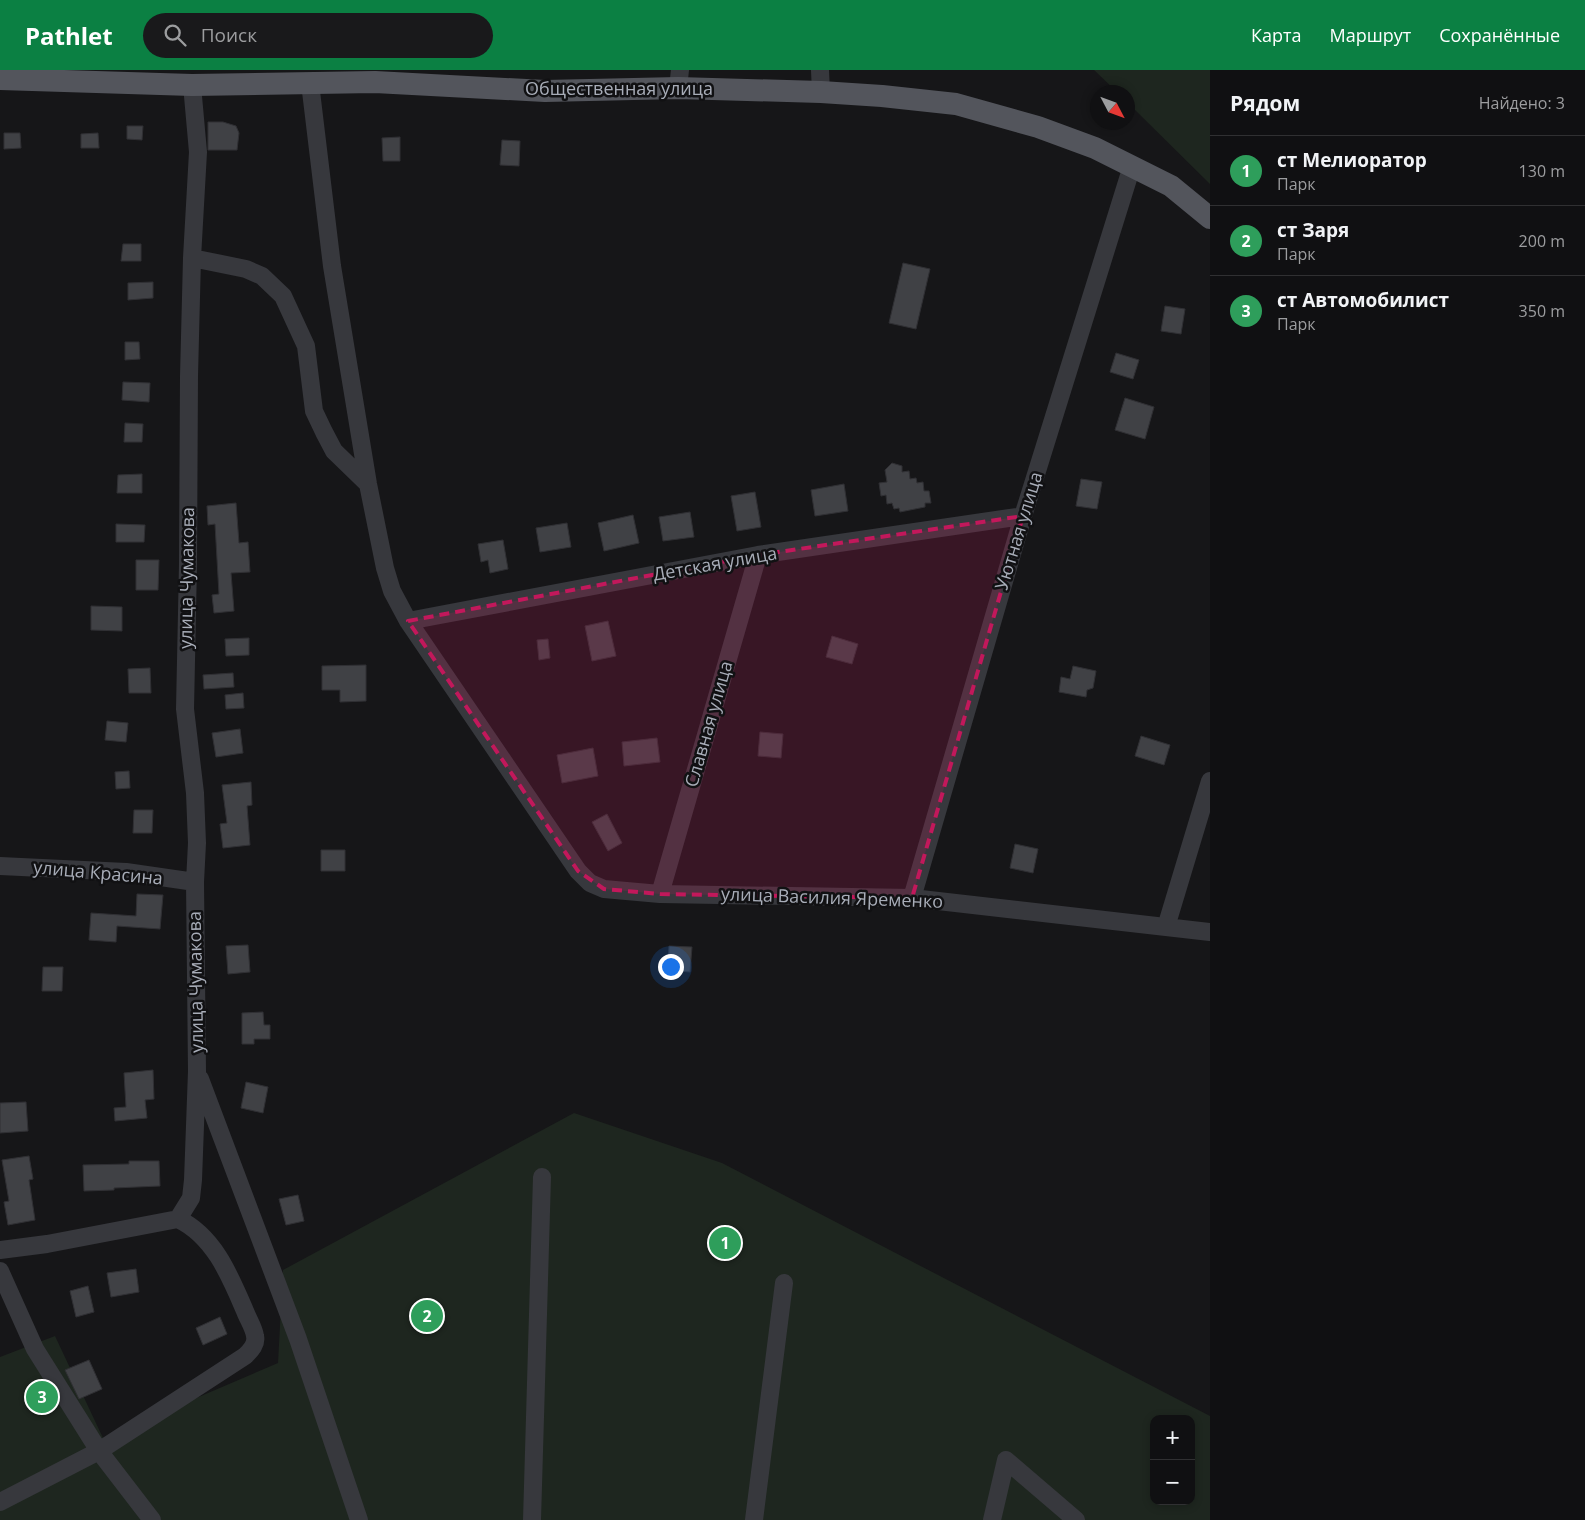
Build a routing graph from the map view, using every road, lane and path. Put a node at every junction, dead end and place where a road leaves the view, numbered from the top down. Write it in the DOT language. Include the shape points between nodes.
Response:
graph roads {
  1 [pos="820,70"];
  2 [pos="375,76"];
  3 [pos="0,79"];
  4 [pos="679,79"];
  5 [pos="310,84"];
  6 [pos="192,85"];
  7 [pos="821,92"];
  8 [pos="1132,166"];
  9 [pos="1210,218"];
  10 [pos="192,258"];
  11 [pos="368,484"];
  12 [pos="1023,516"];
  13 [pos="758,555"];
  14 [pos="408,621"];
  15 [pos="1210,781"];
  16 [pos="0,866"];
  17 [pos="195,882"];
  18 [pos="660,894"];
  19 [pos="912,898"];
  20 [pos="1166,927"];
  21 [pos="1210,932"];
  22 [pos="197,1071"];
  23 [pos="542,1177"];
  24 [pos="178,1219"];
  25 [pos="0,1250"];
  26 [pos="0,1271"];
  27 [pos="784,1283"];
  28 [pos="99,1451"];
  29 [pos="0,1502"];
  30 [pos="152,1520"];
  31 [pos="359,1520"];
  32 [pos="532,1520"];
  33 [pos="754,1520"];
  34 [pos="992,1520"];
  35 [pos="1076,1520"];
  1 -- 7 [label="street"];
  2 -- 4 [label="main road, Общественная улица" via="545,91"];
  2 -- 5 [label="main road, Общественная улица"];
  3 -- 6 [label="main road, Общественная улица"];
  4 -- 7 [label="main road, Общественная улица"];
  5 -- 6 [label="main road, Общественная улица"];
  5 -- 11 [label="street, улица Василия Яременко" via="332,266"];
  6 -- 10 [label="street, улица Чумакова" via="198,152"];
  7 -- 8 [label="main road, Общественная улица" via="956,104 1038,127"];
  8 -- 9 [label="main road, Общественная улица" via="1171,186"];
  8 -- 12 [label="street, Уютная улица"];
  10 -- 11 [label="street" via="246,269 262,276 283,296 306,346 314,411 334,452"];
  10 -- 17 [label="street, улица Чумакова" via="185,709 195,794"];
  11 -- 14 [label="street, улица Василия Яременко" via="387,576"];
  12 -- 13 [label="street, Детская улица"];
  12 -- 19 [label="street, Уютная улица"];
  13 -- 14 [label="street, Детская улица"];
  13 -- 18 [label="street, Славная улица"];
  14 -- 18 [label="street, улица Василия Яременко" via="578,871 590,883 604,889"];
  15 -- 20 [label="street"];
  16 -- 17 [label="street, улица Красина" via="126,872"];
  17 -- 22 [label="street, улица Чумакова"];
  18 -- 19 [label="street, улица Василия Яременко"];
  19 -- 20 [label="street, улица Василия Яременко"];
  20 -- 21 [label="street, улица Василия Яременко"];
  22 -- 24 [label="street, улица Чумакова" via="192,1189"];
  22 -- 31 [label="street" via="298,1340"];
  23 -- 32 [label="street"];
  24 -- 25 [label="street"];
  24 -- 28 [label="street" via="202,1235 220,1258 256,1337 254,1347"];
  26 -- 28 [label="street" via="35,1349"];
  27 -- 33 [label="street"];
  28 -- 29 [label="street"];
  28 -- 30 [label="street"];
  34 -- 35 [label="street" via="1006,1460"];
}
